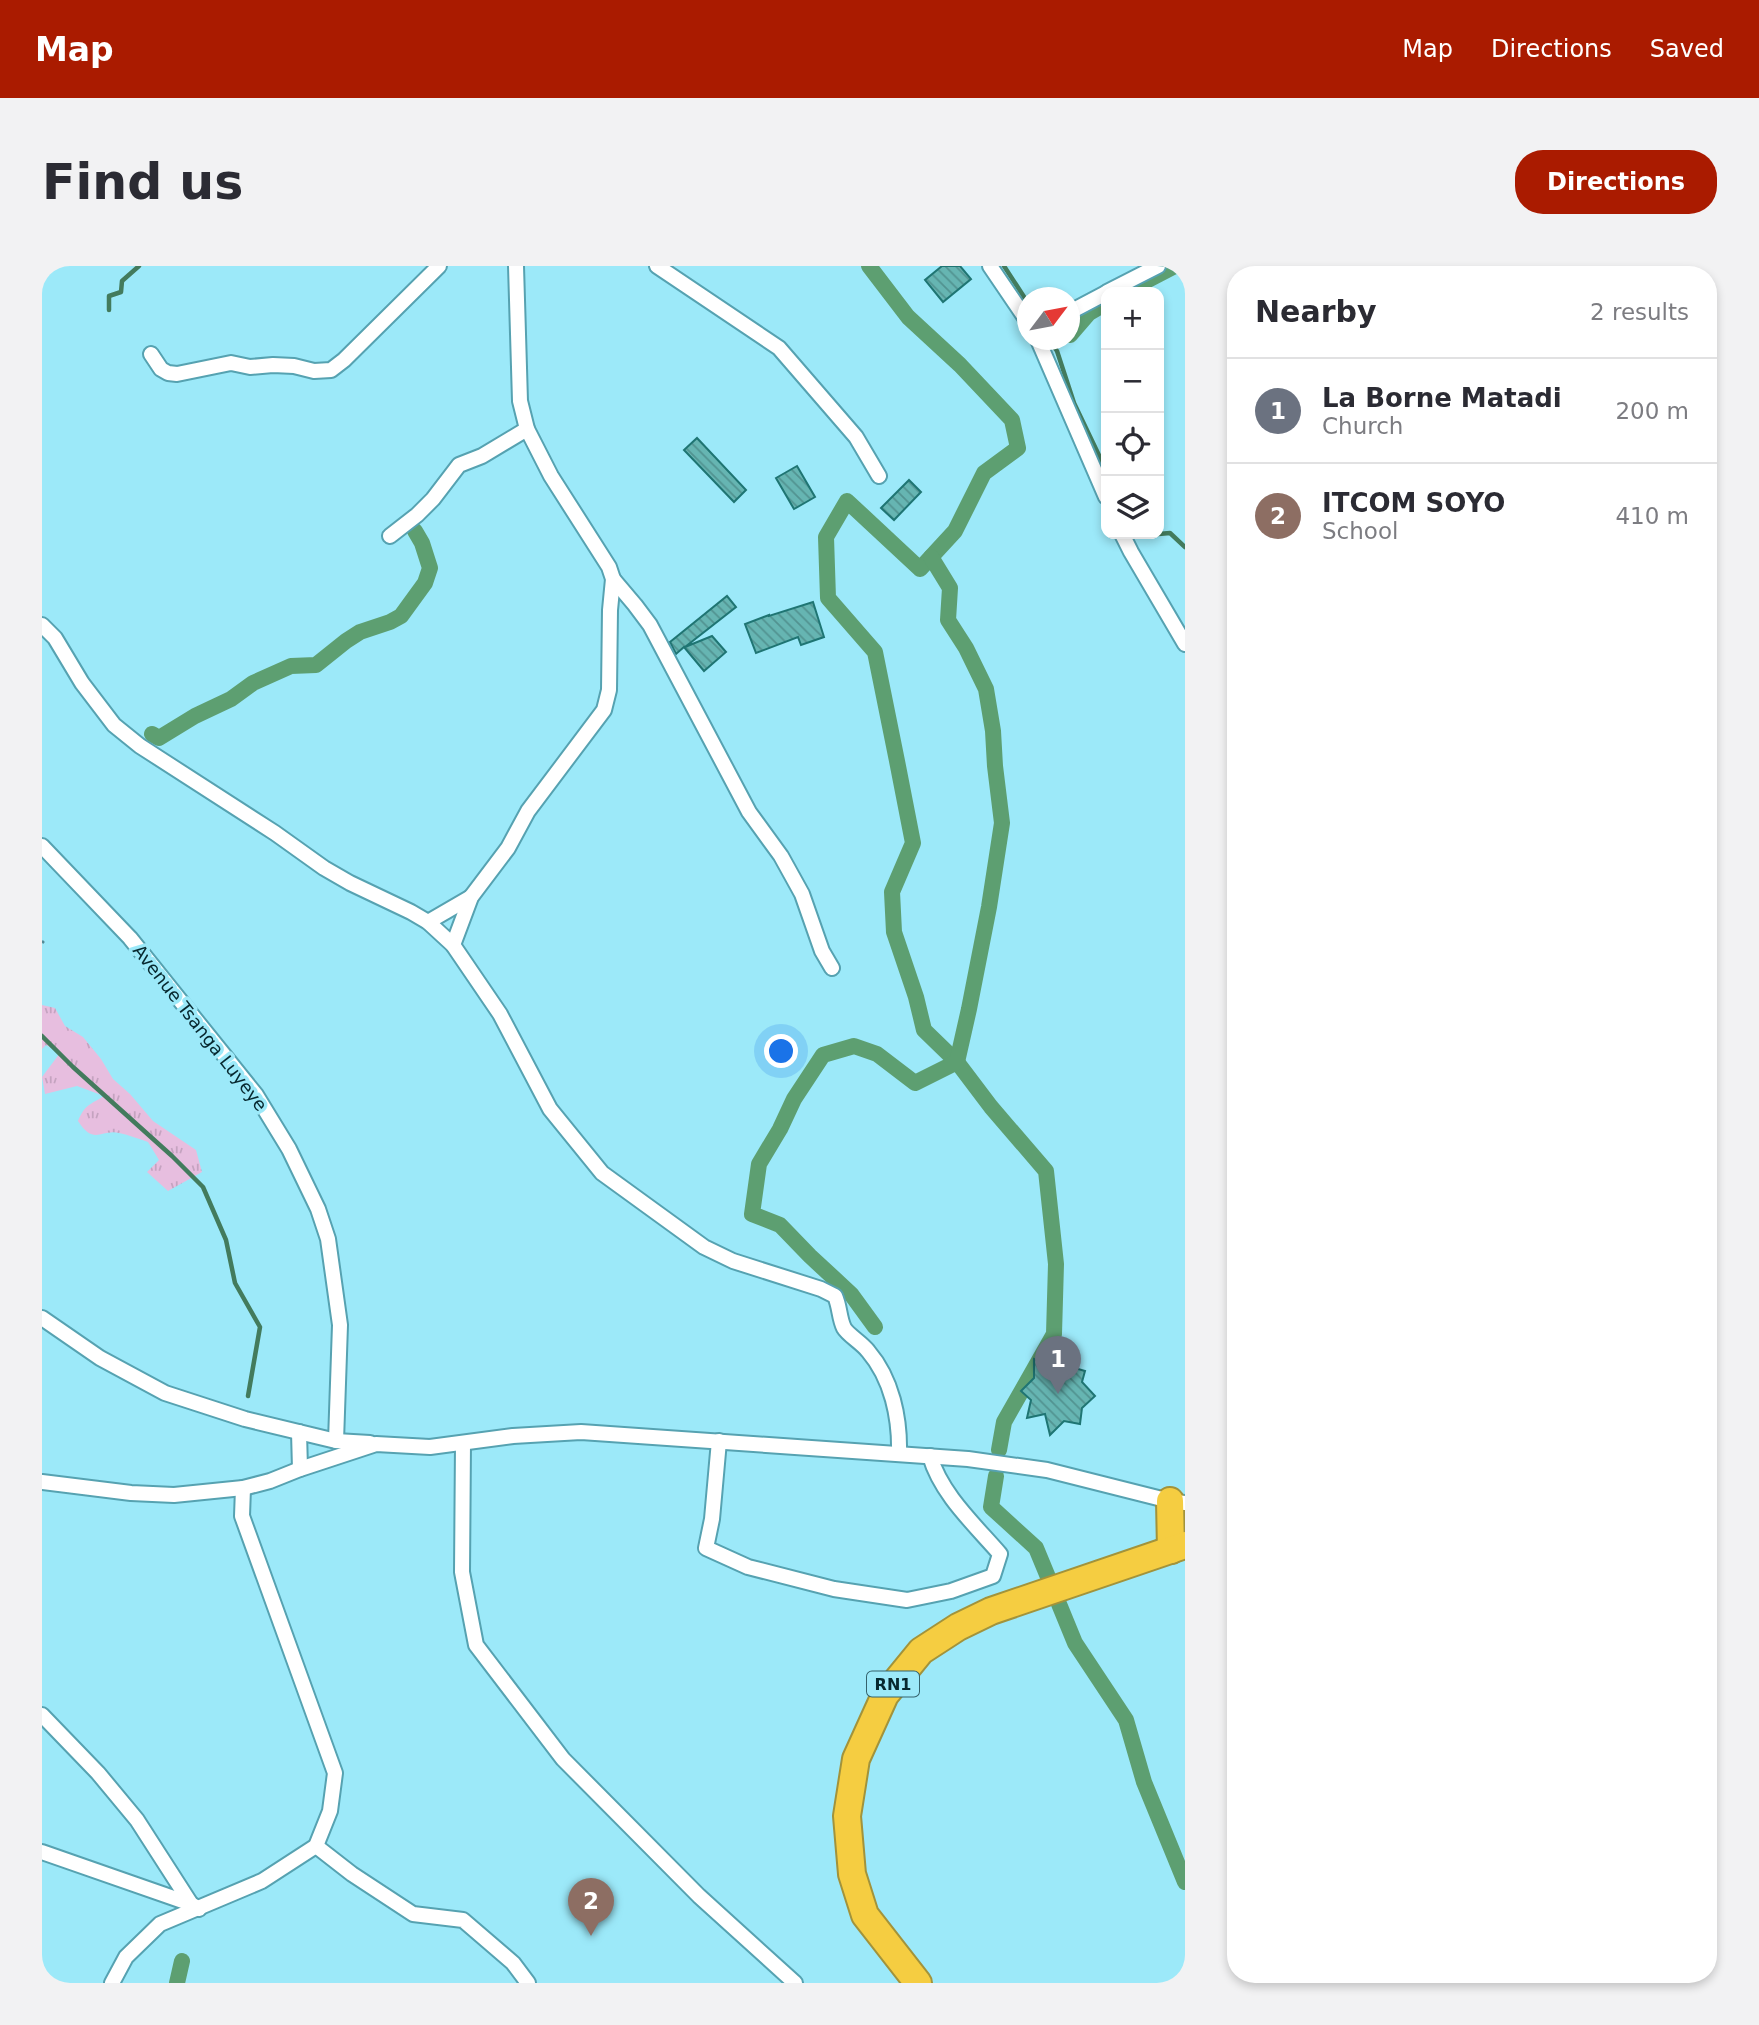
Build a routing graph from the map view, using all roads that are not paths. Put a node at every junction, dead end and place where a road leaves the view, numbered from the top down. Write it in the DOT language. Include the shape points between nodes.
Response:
graph roads {
  1 [pos="439,266"];
  2 [pos="516,266"];
  3 [pos="657,266"];
  4 [pos="990,266"];
  5 [pos="1158,266"];
  6 [pos="1118,287"];
  7 [pos="1101,296"];
  8 [pos="1080,306"];
  9 [pos="1017,307"];
  10 [pos="1042,350"];
  11 [pos="151,354"];
  12 [pos="527,429"];
  13 [pos="879,476"];
  14 [pos="1101,485"];
  15 [pos="390,536"];
  16 [pos="1124,539"];
  17 [pos="613,579"];
  18 [pos="42,625"];
  19 [pos="1185,644"];
  20 [pos="42,846"];
  21 [pos="471,897"];
  22 [pos="428,922"];
  23 [pos="453,945"];
  24 [pos="832,968"];
  25 [pos="42,1318"];
  26 [pos="299,1432"];
  27 [pos="336,1441"];
  28 [pos="719,1441"];
  29 [pos="463,1443"];
  30 [pos="376,1444"];
  31 [pos="899,1454"];
  32 [pos="930,1456"];
  33 [pos="300,1469"];
  34 [pos="42,1482"];
  35 [pos="243,1488"];
  36 [pos="1177,1502"];
  37 [pos="1178,1548"];
  38 [pos="42,1715"];
  39 [pos="316,1846"];
  40 [pos="42,1852"];
  41 [pos="195,1906"];
  42 [pos="112,1983"];
  43 [pos="528,1983"];
  44 [pos="795,1983"];
  45 [pos="918,1983"];
  1 -- 11 [label="street" via="331,370 231,363 168,373"];
  2 -- 12 [label="street" via="520,401"];
  3 -- 13 [label="street" via="779,348 856,437"];
  4 -- 9 [label="street"];
  5 -- 6 [label="street"];
  7 -- 8 [label="street"];
  10 -- 14 [label="street"];
  12 -- 15 [label="street" via="459,465 433,499"];
  12 -- 17 [label="street"];
  16 -- 19 [label="street"];
  17 -- 21 [label="street" via="609,690 604,710"];
  17 -- 24 [label="street" via="650,625 749,812 781,856"];
  18 -- 22 [label="street" via="114,724 140,746 324,868"];
  20 -- 27 [label="street, Avenue Tsanga Luyeye" via="130,937 256,1095 289,1149 328,1239 340,1325"];
  21 -- 22 [label="street"];
  21 -- 23 [label="street"];
  22 -- 23 [label="street"];
  23 -- 31 [label="street" via="500,1014 550,1109 602,1173 704,1247 835,1296 846,1331 881,1368 892,1395 900,1429"];
  25 -- 26 [label="street" via="100,1358 165,1394"];
  26 -- 27 [label="street"];
  26 -- 33 [label="street"];
  27 -- 30 [label="street"];
  28 -- 29 [label="street" via="581,1432"];
  28 -- 31 [label="street"];
  28 -- 32 [label="street" via="706,1548 748,1567 834,1589 907,1600 993,1576 1000,1554 959,1507 935,1472"];
  29 -- 30 [label="street" via="430,1447"];
  29 -- 44 [label="street" via="462,1572 476,1645 563,1759 699,1896"];
  30 -- 33 [label="street"];
  31 -- 32 [label="street"];
  32 -- 36 [label="street" via="1047,1470"];
  33 -- 35 [label="street"];
  34 -- 35 [label="street" via="174,1495"];
  35 -- 39 [label="street" via="242,1516 335,1773 330,1811"];
  36 -- 37 [label="highway"];
  37 -- 45 [label="highway, RN1" via="991,1611 958,1627 921,1651 885,1695 856,1759 847,1816 852,1874 865,1915"];
  38 -- 41 [label="street" via="137,1820"];
  39 -- 41 [label="street" via="262,1881"];
  39 -- 43 [label="street" via="414,1914 463,1920 513,1963"];
  40 -- 41 [label="street"];
  41 -- 42 [label="street" via="160,1924 126,1957"];
}
